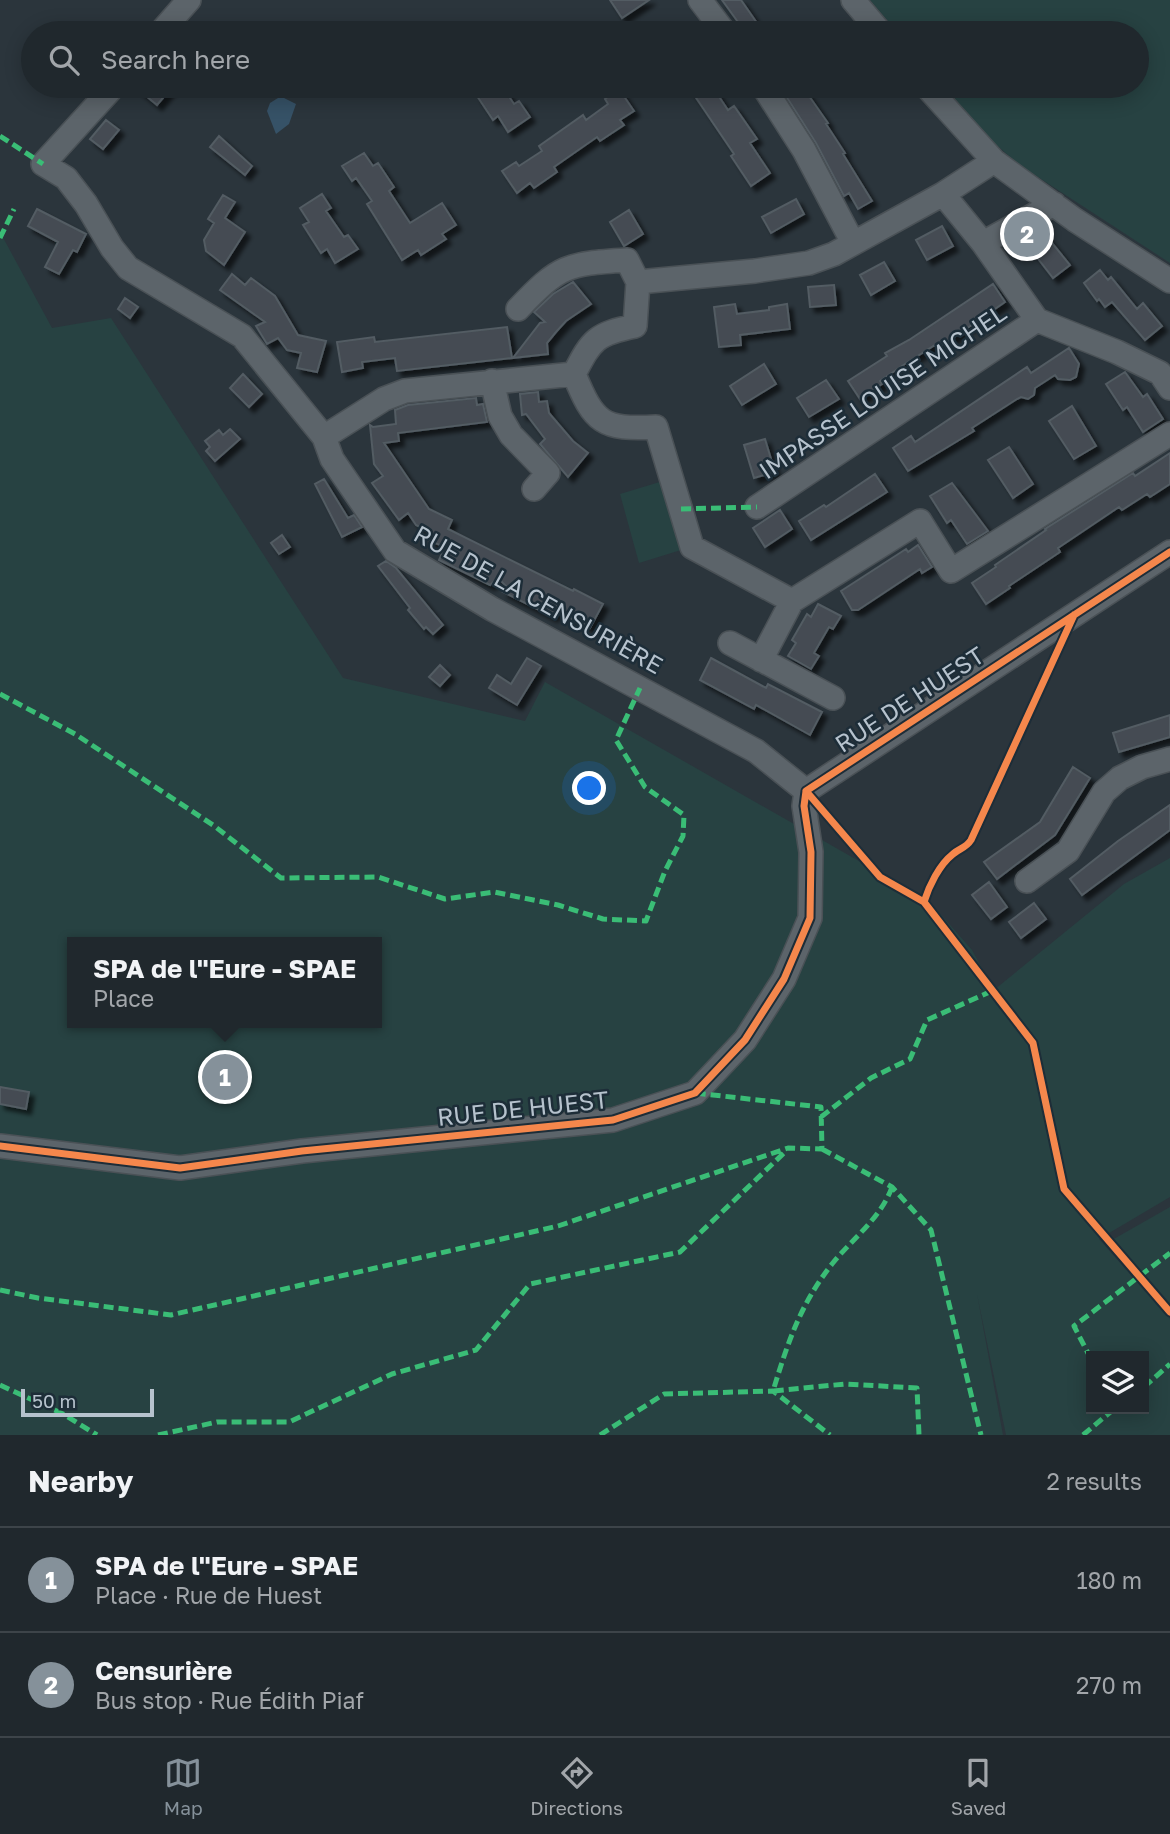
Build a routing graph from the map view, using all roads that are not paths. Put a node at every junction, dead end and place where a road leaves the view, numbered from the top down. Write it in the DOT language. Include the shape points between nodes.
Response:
graph roads {
  1 [pos="190,0"];
  2 [pos="700,0"];
  3 [pos="853,0"];
  4 [pos="171,21"];
  5 [pos="716,21"];
  6 [pos="871,21"];
  7 [pos="103,98"];
  8 [pos="771,98"];
  9 [pos="937,98"];
  10 [pos="994,161"];
  11 [pos="943,194"];
  12 [pos="1054,204"];
  13 [pos="853,243"];
  14 [pos="983,243"];
  15 [pos="1170,281"];
  16 [pos="638,282"];
  17 [pos="519,309"];
  18 [pos="1037,320"];
  19 [pos="574,373"];
  20 [pos="492,381"];
  21 [pos="1170,388"];
  22 [pos="1170,434"];
  23 [pos="324,438"];
  24 [pos="534,489"];
  25 [pos="757,507"];
  26 [pos="1170,552"];
  27 [pos="792,601"];
  28 [pos="730,643"];
  29 [pos="761,660"];
  30 [pos="833,698"];
  31 [pos="1170,760"];
  32 [pos="806,791"];
  33 [pos="1027,881"];
  34 [pos="0,1146"];
  1 -- 4 [label="street"];
  2 -- 5 [label="street"];
  3 -- 6 [label="street"];
  7 -- 23 [label="street, RUE DE LA CENSURIÈRE" via="43,164 66,178 128,268 242,336"];
  8 -- 13 [label="street"];
  9 -- 10 [label="street"];
  10 -- 11 [label="street"];
  10 -- 12 [label="street"];
  11 -- 13 [label="street"];
  11 -- 14 [label="street"];
  12 -- 14 [label="street"];
  12 -- 15 [label="street"];
  13 -- 16 [label="street" via="809,263"];
  14 -- 18 [label="street"];
  16 -- 17 [label="street" via="627,260 574,264 548,278"];
  16 -- 19 [label="street" via="635,326 610,331 593,341"];
  18 -- 21 [label="street" via="1160,373"];
  18 -- 25 [label="street, IMPASSE LOUISE MICHEL"];
  19 -- 20 [label="street"];
  19 -- 27 [label="street" via="583,397 600,421 627,428 656,427 692,548"];
  20 -- 23 [label="street" via="405,391 384,399"];
  20 -- 24 [label="street" via="500,416 511,435 548,473"];
  22 -- 27 [label="street" via="951,570 920,521"];
  23 -- 32 [label="street, RUE DE LA CENSURIÈRE" via="332,459 395,551 757,751"];
  26 -- 32 [label="street, RUE DE HUEST"];
  27 -- 29 [label="street"];
  28 -- 29 [label="street"];
  29 -- 30 [label="street"];
  31 -- 33 [label="street" via="1120,778 1104,792 1068,851"];
  32 -- 34 [label="street, RUE DE HUEST" via="810,918 784,979 745,1040 695,1093 614,1120 180,1168"];
}
